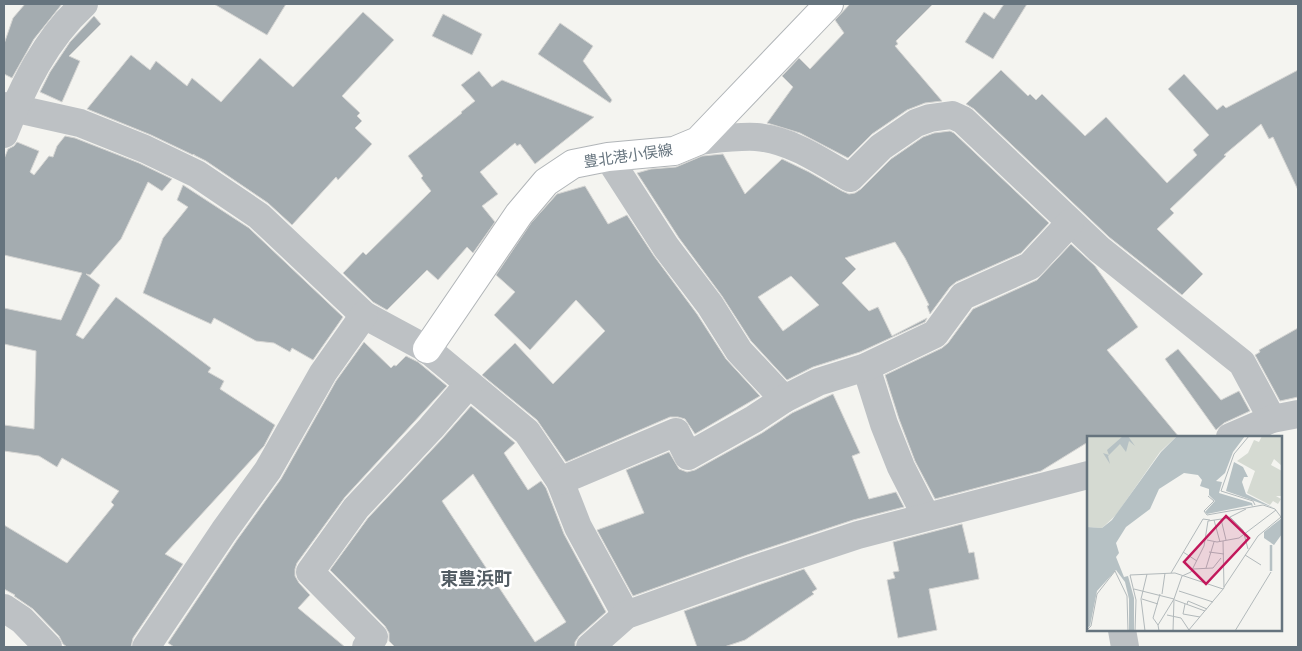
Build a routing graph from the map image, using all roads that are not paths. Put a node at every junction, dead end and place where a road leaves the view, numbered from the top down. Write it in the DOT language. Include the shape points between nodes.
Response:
graph roads {
  1 [pos="84,4"];
  2 [pos="829,4"];
  3 [pos="9,107"];
  4 [pos="4,134"];
  5 [pos="698,141"];
  6 [pos="608,157"];
  7 [pos="1070,223"];
  8 [pos="364,315"];
  9 [pos="427,348"];
  10 [pos="866,367"];
  11 [pos="469,384"];
  12 [pos="784,398"];
  13 [pos="1298,414"];
  14 [pos="1272,419"];
  15 [pos="1232,436"];
  16 [pos="1087,475"];
  17 [pos="560,481"];
  18 [pos="926,516"];
  19 [pos="4,608"];
  20 [pos="626,615"];
  21 [pos="1122,631"];
  22 [pos="598,644"];
  23 [pos="48,647"];
  24 [pos="146,647"];
  25 [pos="366,647"];
  26 [pos="1125,647"];
  1 -- 3 [label="street" via="42,52"];
  2 -- 5 [label="main road, 豊北港小俣線"];
  3 -- 4 [label="street"];
  3 -- 8 [label="street" via="80,123 197,174 259,216"];
  5 -- 6 [label="main road, 豊北港小俣線" via="674,151"];
  5 -- 7 [label="street" via="737,137 771,140 793,147 850,178 894,136 916,123 952,115 963,120"];
  6 -- 9 [label="main road, 豊北港小俣線" via="574,164 546,182 519,214"];
  6 -- 12 [label="street" via="739,351"];
  7 -- 10 [label="street" via="1030,266 963,296 935,334"];
  7 -- 14 [label="street" via="1242,363"];
  8 -- 9 [label="street"];
  8 -- 24 [label="street" via="323,373 268,470"];
  9 -- 11 [label="street"];
  10 -- 12 [label="street" via="818,382"];
  10 -- 18 [label="street" via="901,467"];
  11 -- 17 [label="street" via="527,432"];
  11 -- 25 [label="street" via="356,508 310,572 374,637"];
  12 -- 17 [label="street" via="688,456 676,432"];
  13 -- 14 [label="street"];
  14 -- 15 [label="street"];
  16 -- 18 [label="street"];
  17 -- 20 [label="street" via="578,527"];
  18 -- 20 [label="street" via="858,535"];
  19 -- 23 [label="street" via="22,620"];
  20 -- 22 [label="street"];
  21 -- 26 [label="street"];
}
